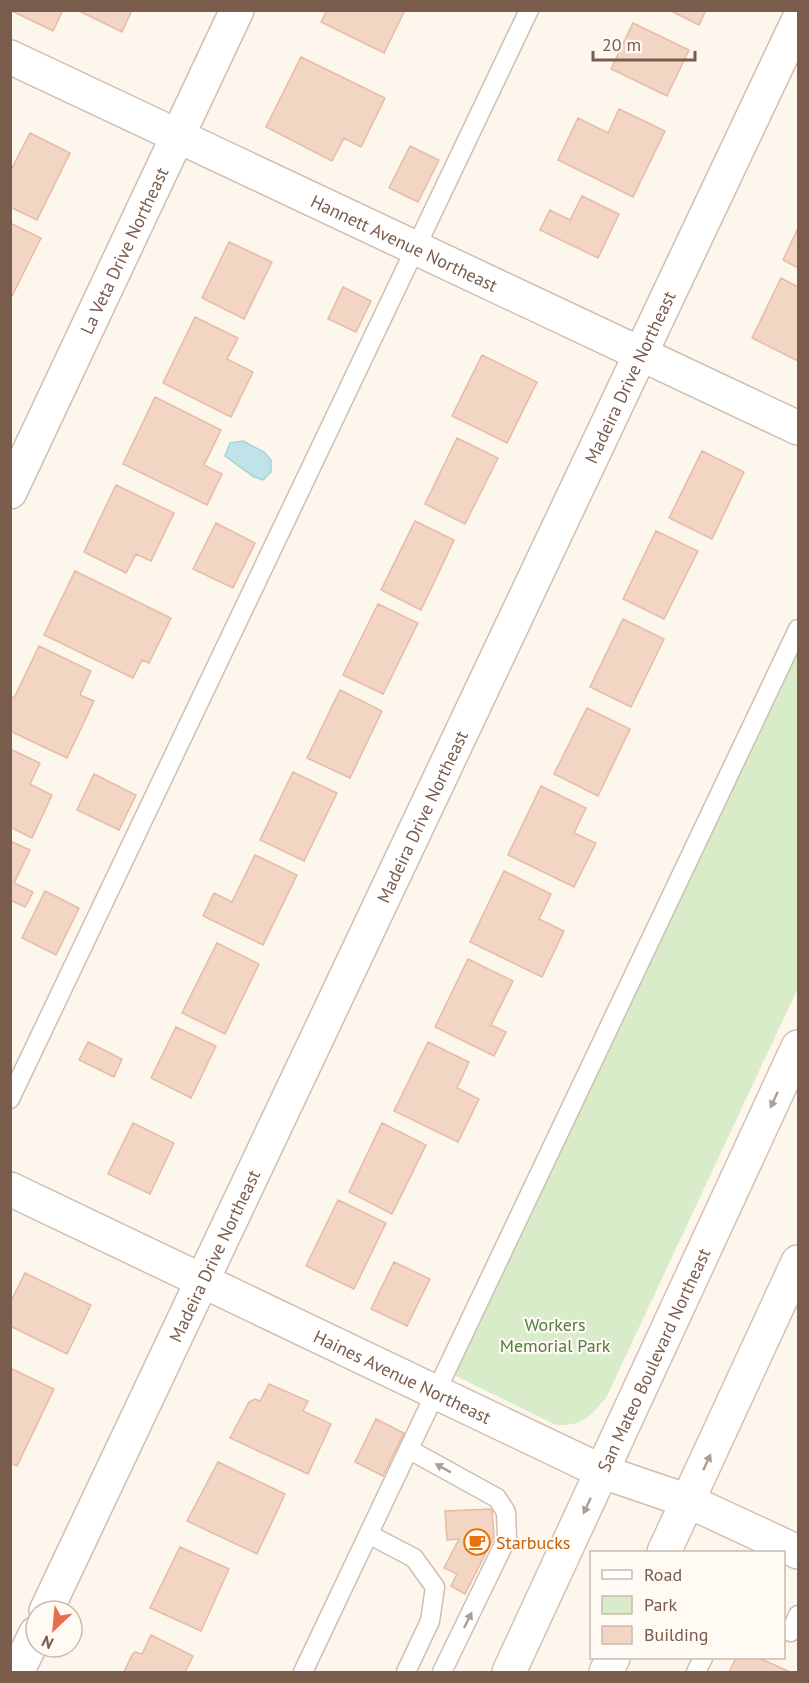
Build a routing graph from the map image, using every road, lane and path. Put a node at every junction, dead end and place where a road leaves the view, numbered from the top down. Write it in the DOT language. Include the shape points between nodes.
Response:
graph roads {
  1 [pos="237,10"];
  2 [pos="529,10"];
  3 [pos="798,21"];
  4 [pos="10,57"];
  5 [pos="178,135"];
  6 [pos="418,247"];
  7 [pos="643,352"];
  8 [pos="798,428"];
  9 [pos="10,492"];
  10 [pos="798,629"];
  11 [pos="798,1047"];
  12 [pos="10,1099"];
  13 [pos="10,1190"];
  14 [pos="798,1262"];
  15 [pos="203,1279"];
  16 [pos="437,1393"];
  17 [pos="410,1450"];
  18 [pos="603,1472"];
  19 [pos="688,1501"];
  20 [pos="370,1535"];
  21 [pos="759,1544"];
  22 [pos="664,1551"];
  23 [pos="798,1552"];
  24 [pos="52,1599"];
  25 [pos="798,1615"];
  26 [pos="785,1630"];
  27 [pos="24,1658"];
  28 [pos="17,1672"];
  29 [pos="303,1672"];
  30 [pos="406,1672"];
  31 [pos="442,1672"];
  32 [pos="509,1672"];
  1 -- 5 [label="street, La Veta Drive Northeast"];
  2 -- 6 [label="lane"];
  3 -- 7 [label="street, Madeira Drive Northeast"];
  4 -- 5 [label="street, Hannett Avenue Northeast"];
  5 -- 6 [label="street, Hannett Avenue Northeast"];
  5 -- 9 [label="street, La Veta Drive Northeast"];
  6 -- 7 [label="street, Hannett Avenue Northeast"];
  6 -- 12 [label="lane"];
  7 -- 8 [label="street, Hannett Avenue Northeast"];
  7 -- 15 [label="street, Madeira Drive Northeast"];
  10 -- 16 [label="lane"];
  11 -- 18 [label="street, San Mateo Boulevard Northeast, one-way"];
  13 -- 15 [label="street, Haines Avenue Northeast"];
  19 -- 14 [label="street, one-way"];
  15 -- 16 [label="street, Haines Avenue Northeast"];
  15 -- 24 [label="street, Madeira Drive Northeast"];
  16 -- 17 [label="lane"];
  16 -- 18 [label="street, Haines Avenue Northeast"];
  17 -- 20 [label="lane"];
  31 -- 17 [label="lane, one-way" via="507,1538 506,1512 497,1498"];
  18 -- 19 [label="street, Haines Avenue Northeast"];
  18 -- 32 [label="street, San Mateo Boulevard Northeast, one-way"];
  19 -- 21 [label="street, Haines Avenue Northeast"];
  19 -- 22 [label="street"];
  20 -- 29 [label="lane"];
  20 -- 30 [label="lane" via="414,1558 435,1587 430,1621"];
  21 -- 23 [label="street, Haines Avenue Northeast"];
  25 -- 26 [label="lane" via="790,1632"];
  27 -- 28 [label="street"];
}
